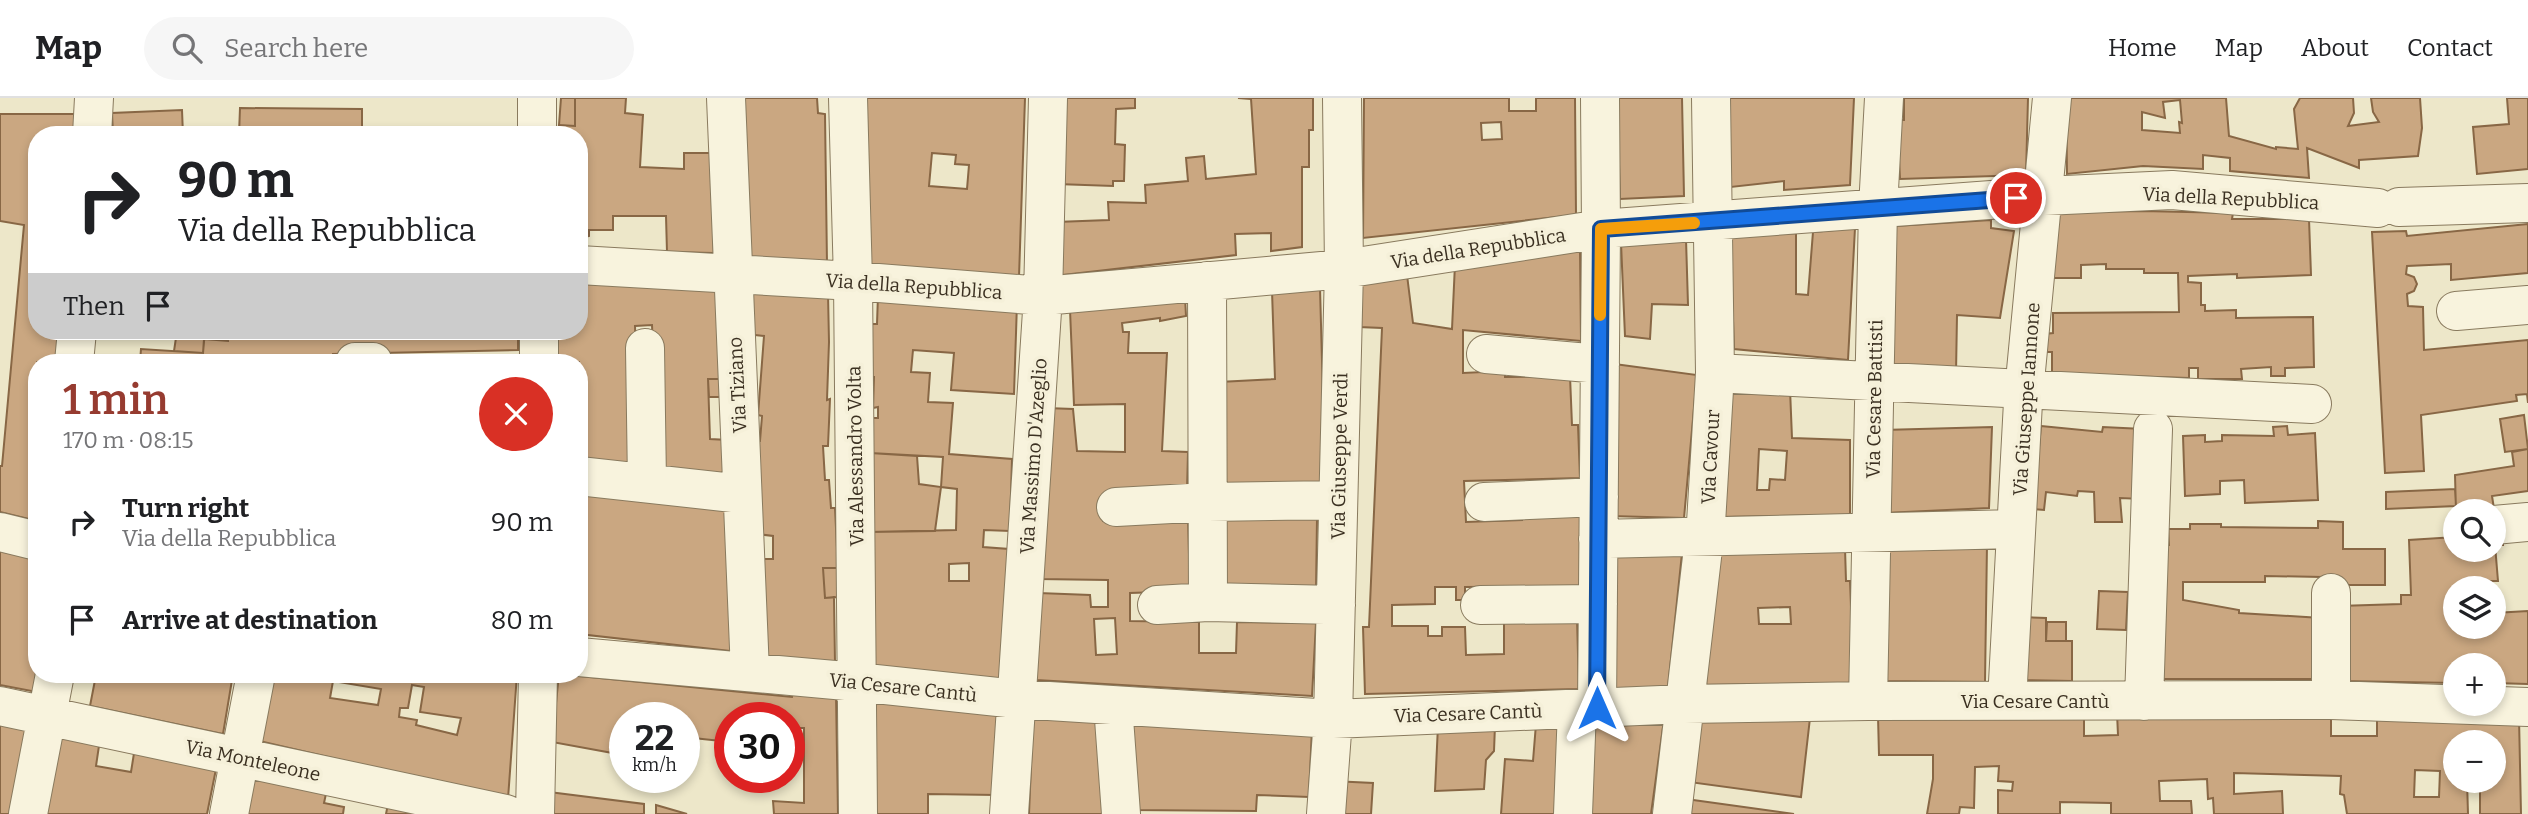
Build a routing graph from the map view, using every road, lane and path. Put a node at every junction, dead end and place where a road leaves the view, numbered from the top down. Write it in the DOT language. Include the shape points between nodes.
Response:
graph roads {
  1 [pos="94,98"];
  2 [pos="537,98"];
  3 [pos="726,98"];
  4 [pos="848,98"];
  5 [pos="1048,98"];
  6 [pos="1342,98"];
  7 [pos="1600,98"];
  8 [pos="1712,98"];
  9 [pos="1884,98"];
  10 [pos="2052,98"];
  11 [pos="92,126"];
  12 [pos="537,126"];
  13 [pos="2044,196"];
  14 [pos="2528,203"];
  15 [pos="1878,208"];
  16 [pos="1715,221"];
  17 [pos="1601,229"];
  18 [pos="588,265"];
  19 [pos="1344,269"];
  20 [pos="732,274"];
  21 [pos="853,281"];
  22 [pos="1207,281"];
  23 [pos="1043,296"];
  24 [pos="2528,305"];
  25 [pos="2456,311"];
  26 [pos="645,348"];
  27 [pos="1486,354"];
  28 [pos="1600,364"];
  29 [pos="1715,373"];
  30 [pos="1874,382"];
  31 [pos="2024,389"];
  32 [pos="2312,404"];
  33 [pos="2153,429"];
  34 [pos="588,477"];
  35 [pos="647,484"];
  36 [pos="742,494"];
  37 [pos="1599,497"];
  38 [pos="1338,500"];
  39 [pos="1208,502"];
  40 [pos="1484,502"];
  41 [pos="1116,507"];
  42 [pos="2528,522"];
  43 [pos="2506,524"];
  44 [pos="2016,530"];
  45 [pos="0,532"];
  46 [pos="1871,533"];
  47 [pos="1704,537"];
  48 [pos="28,539"];
  49 [pos="1598,539"];
  50 [pos="2331,593"];
  51 [pos="1208,601"];
  52 [pos="1598,604"];
  53 [pos="1157,605"];
  54 [pos="1336,605"];
  55 [pos="1480,605"];
  56 [pos="588,658"];
  57 [pos="750,673"];
  58 [pos="857,682"];
  59 [pos="53,683"];
  60 [pos="254,683"];
  61 [pos="538,683"];
  62 [pos="1017,699"];
  63 [pos="2331,700"];
  64 [pos="1868,701"];
  65 [pos="2007,701"];
  66 [pos="2144,701"];
  67 [pos="1685,704"];
  68 [pos="1113,705"];
  69 [pos="0,706"];
  70 [pos="2528,707"];
  71 [pos="1587,708"];
  72 [pos="47,716"];
  73 [pos="1333,719"];
  74 [pos="240,757"];
  75 [pos="28,814"];
  76 [pos="229,814"];
  77 [pos="506,814"];
  78 [pos="535,814"];
  79 [pos="858,814"];
  80 [pos="1009,814"];
  81 [pos="1121,814"];
  82 [pos="1326,814"];
  83 [pos="1573,814"];
  84 [pos="1672,814"];
  1 -- 11 [label="street"];
  2 -- 12 [label="street"];
  3 -- 20 [label="street, Via Tiziano"];
  4 -- 21 [label="street, Via Alessandro Volta"];
  5 -- 23 [label="street, Via Massimo D'Azeglio"];
  6 -- 19 [label="street, Via Giuseppe Verdi"];
  7 -- 17 [label="street"];
  8 -- 16 [label="street, Via Cavour"];
  9 -- 15 [label="street, Via Cesare Battisti"];
  10 -- 13 [label="street, Via Giuseppe Iannone"];
  13 -- 14 [label="street, Via della Repubblica" via="2172,190 2388,208"];
  13 -- 15 [label="street, Via della Repubblica"];
  13 -- 31 [label="street, Via Giuseppe Iannone"];
  15 -- 16 [label="street, Via della Repubblica"];
  15 -- 30 [label="street, Via Cesare Battisti"];
  16 -- 17 [label="street, Via della Repubblica"];
  16 -- 29 [label="street, Via Cavour"];
  17 -- 19 [label="street, Via della Repubblica"];
  17 -- 28 [label="street"];
  18 -- 20 [label="street, Via della Repubblica"];
  19 -- 22 [label="street, Via della Repubblica"];
  19 -- 38 [label="street, Via Giuseppe Verdi"];
  20 -- 21 [label="street, Via della Repubblica"];
  20 -- 36 [label="street, Via Tiziano"];
  21 -- 23 [label="street, Via della Repubblica"];
  21 -- 58 [label="street, Via Alessandro Volta"];
  22 -- 23 [label="street, Via della Repubblica"];
  22 -- 39 [label="street"];
  23 -- 62 [label="street, Via Massimo D'Azeglio"];
  24 -- 25 [label="street"];
  26 -- 35 [label="street"];
  27 -- 28 [label="street"];
  28 -- 37 [label="street"];
  29 -- 30 [label="street"];
  29 -- 47 [label="street, Via Cavour"];
  30 -- 31 [label="street"];
  30 -- 46 [label="street, Via Cesare Battisti"];
  31 -- 32 [label="street"];
  31 -- 44 [label="street, Via Giuseppe Iannone"];
  33 -- 66 [label="street"];
  34 -- 35 [label="street"];
  35 -- 36 [label="street"];
  36 -- 57 [label="street, Via Tiziano"];
  37 -- 40 [label="street"];
  37 -- 49 [label="street"];
  38 -- 39 [label="street"];
  38 -- 54 [label="street, Via Giuseppe Verdi"];
  39 -- 41 [label="street"];
  39 -- 51 [label="street"];
  42 -- 43 [label="street"];
  44 -- 46 [label="street"];
  44 -- 65 [label="street, Via Giuseppe Iannone"];
  45 -- 48 [label="street"];
  46 -- 47 [label="street"];
  46 -- 64 [label="street, Via Cesare Battisti"];
  47 -- 49 [label="street"];
  47 -- 67 [label="street, Via Cavour"];
  49 -- 52 [label="street"];
  50 -- 63 [label="street"];
  51 -- 53 [label="street"];
  51 -- 54 [label="street"];
  52 -- 55 [label="street"];
  52 -- 71 [label="street"];
  54 -- 73 [label="street, Via Giuseppe Verdi"];
  56 -- 57 [label="street, Via Cesare Cantù"];
  57 -- 58 [label="street, Via Cesare Cantù"];
  58 -- 62 [label="street, Via Cesare Cantù"];
  58 -- 79 [label="street, Via Alessandro Volta"];
  59 -- 72 [label="street"];
  60 -- 74 [label="street"];
  61 -- 78 [label="street"];
  62 -- 68 [label="street, Via Cesare Cantù"];
  62 -- 80 [label="street, Via Massimo D'Azeglio"];
  63 -- 66 [label="street, Via Cesare Cantù"];
  63 -- 70 [label="street, Via Cesare Cantù"];
  64 -- 65 [label="street, Via Cesare Cantù"];
  64 -- 67 [label="street, Via Cesare Cantù"];
  65 -- 66 [label="street, Via Cesare Cantù"];
  67 -- 71 [label="street, Via Cesare Cantù"];
  67 -- 84 [label="street, Via Cavour"];
  68 -- 73 [label="street, Via Cesare Cantù"];
  68 -- 81 [label="street"];
  69 -- 72 [label="street, Via Monteleone"];
  71 -- 73 [label="street, Via Cesare Cantù"];
  71 -- 83 [label="street"];
  72 -- 74 [label="street, Via Monteleone"];
  72 -- 75 [label="street"];
  73 -- 82 [label="street, Via Giuseppe Verdi"];
  74 -- 76 [label="street"];
  74 -- 77 [label="street, Via Monteleone"];
}
